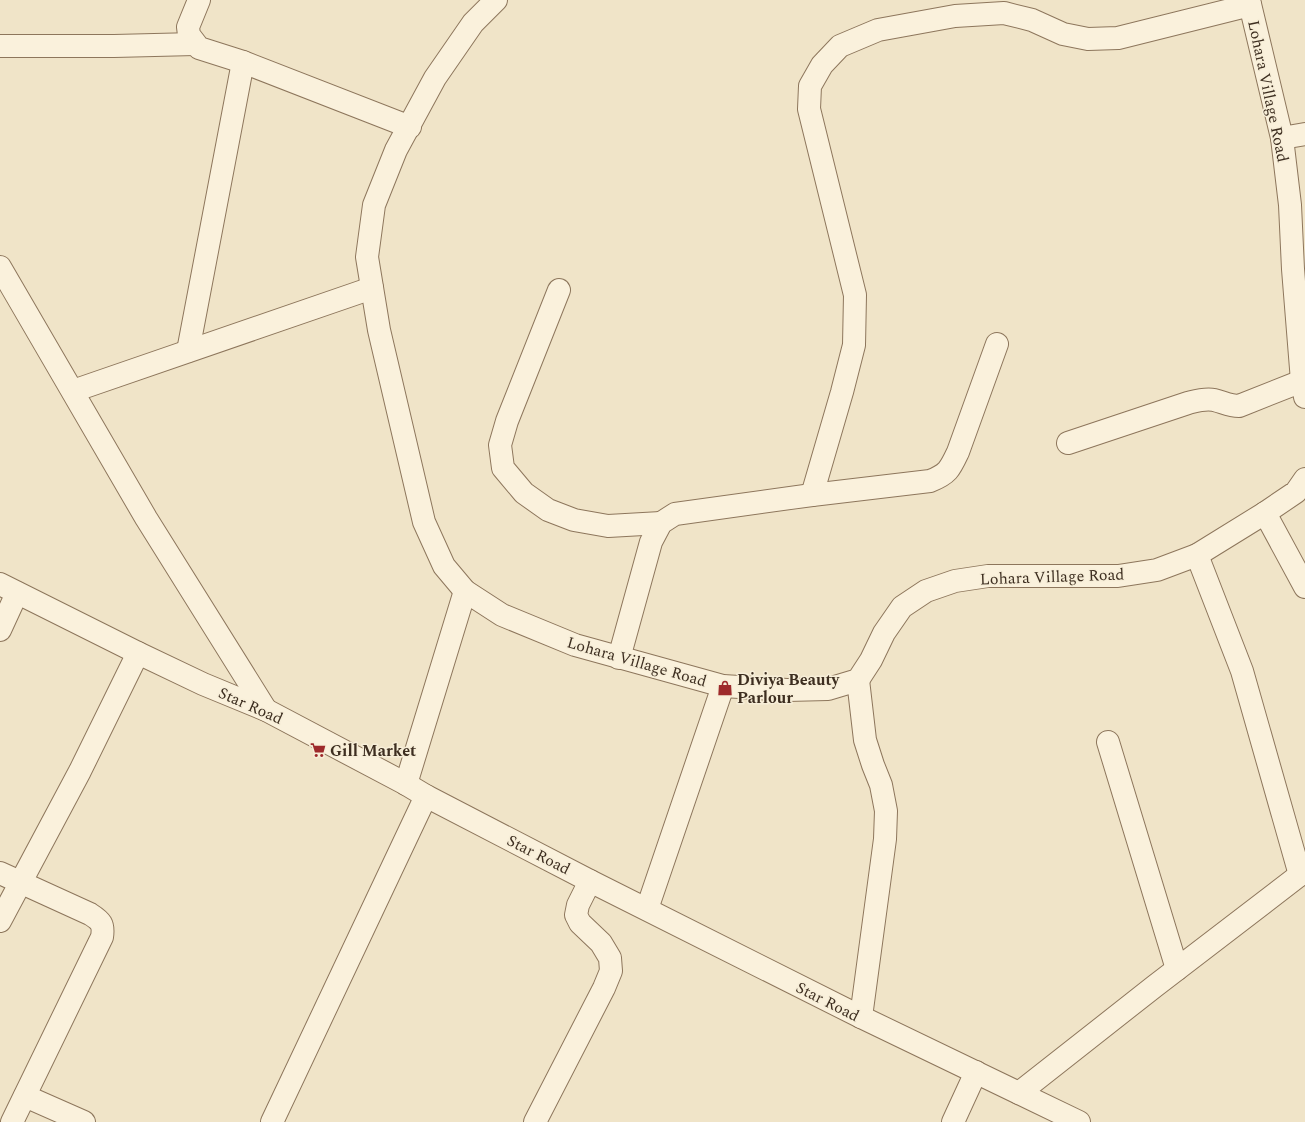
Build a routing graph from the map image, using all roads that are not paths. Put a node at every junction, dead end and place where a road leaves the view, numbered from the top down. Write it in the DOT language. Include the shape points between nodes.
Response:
graph roads {
  1 [pos="199,0"];
  2 [pos="496,0"];
  3 [pos="1249,2"];
  4 [pos="195,44"];
  5 [pos="0,46"];
  6 [pos="243,62"];
  7 [pos="410,127"];
  8 [pos="1305,134"];
  9 [pos="1282,138"];
  10 [pos="0,267"];
  11 [pos="372,288"];
  12 [pos="559,290"];
  13 [pos="997,344"];
  14 [pos="188,351"];
  15 [pos="1304,389"];
  16 [pos="73,391"];
  17 [pos="1068,443"];
  18 [pos="1305,479"];
  19 [pos="812,495"];
  20 [pos="1264,513"];
  21 [pos="661,523"];
  22 [pos="1197,555"];
  23 [pos="1305,586"];
  24 [pos="8,589"];
  25 [pos="465,591"];
  26 [pos="0,630"];
  27 [pos="138,654"];
  28 [pos="619,658"];
  29 [pos="858,680"];
  30 [pos="723,686"];
  31 [pos="266,710"];
  32 [pos="1108,742"];
  33 [pos="406,784"];
  34 [pos="426,796"];
  35 [pos="0,873"];
  36 [pos="1302,873"];
  37 [pos="590,881"];
  38 [pos="21,883"];
  39 [pos="647,910"];
  40 [pos="0,921"];
  41 [pos="1177,968"];
  42 [pos="861,1017"];
  43 [pos="976,1072"];
  44 [pos="1019,1093"];
  45 [pos="25,1096"];
  46 [pos="12,1122"];
  47 [pos="84,1122"];
  48 [pos="272,1122"];
  49 [pos="535,1122"];
  50 [pos="953,1122"];
  51 [pos="1079,1122"];
  1 -- 4 [label="street" via="188,27 189,35"];
  2 -- 7 [label="street, Lohara Village Road" via="473,22 435,78"];
  3 -- 9 [label="street, Lohara Village Road"];
  3 -- 19 [label="street" via="1118,38 1088,39 1062,34 1032,20 1004,13 955,16 878,30 840,46 822,65 810,86 809,109 855,295 854,345"];
  4 -- 5 [label="street"];
  4 -- 6 [label="street" via="199,48"];
  6 -- 7 [label="street"];
  6 -- 14 [label="street"];
  7 -- 11 [label="street, Lohara Village Road" via="396,150 374,204 367,257"];
  8 -- 9 [label="street"];
  9 -- 15 [label="street, Lohara Village Road" via="1290,205"];
  10 -- 16 [label="street"];
  11 -- 14 [label="street"];
  11 -- 25 [label="street, Lohara Village Road" via="379,330 424,522 444,566"];
  12 -- 21 [label="street" via="507,421 500,445 503,468 524,493 548,510 574,520 608,526"];
  13 -- 19 [label="street" via="958,452 942,477 930,481"];
  14 -- 16 [label="street"];
  15 -- 17 [label="street" via="1238,406 1213,400 1195,401"];
  16 -- 31 [label="street" via="146,518"];
  18 -- 20 [label="street, Lohara Village Road" via="1296,492"];
  19 -- 21 [label="street" via="675,514"];
  20 -- 22 [label="street, Lohara Village Road"];
  20 -- 23 [label="street"];
  21 -- 28 [label="street" via="651,542"];
  22 -- 29 [label="street, Lohara Village Road" via="1157,570 1118,576 988,576 955,581 926,591 902,607"];
  22 -- 36 [label="street" via="1242,671"];
  24 -- 26 [label="street"];
  24 -- 27 [label="street, Star Road"];
  25 -- 28 [label="street, Lohara Village Road" via="502,615 576,645"];
  25 -- 33 [label="street"];
  27 -- 31 [label="street, Star Road"];
  27 -- 38 [label="street"];
  28 -- 30 [label="street, Lohara Village Road"];
  29 -- 30 [label="street, Lohara Village Road" via="828,689 787,690"];
  29 -- 42 [label="street" via="865,740 881,785 886,811 885,839"];
  30 -- 39 [label="street"];
  31 -- 33 [label="street, Star Road"];
  32 -- 41 [label="street"];
  33 -- 34 [label="street, Star Road"];
  34 -- 37 [label="street, Star Road"];
  34 -- 48 [label="street"];
  35 -- 38 [label="street"];
  36 -- 41 [label="street"];
  37 -- 39 [label="street, Star Road"];
  37 -- 49 [label="street" via="576,915 580,923 601,943 610,958 611,971"];
  38 -- 40 [label="street"];
  38 -- 45 [label="street" via="90,914 103,928 102,937"];
  39 -- 42 [label="street, Star Road"];
  41 -- 44 [label="street"];
  42 -- 43 [label="street, Star Road"];
  43 -- 44 [label="street, Star Road"];
  43 -- 50 [label="street"];
  44 -- 51 [label="street, Star Road"];
  45 -- 46 [label="street"];
  45 -- 47 [label="street"];
}
